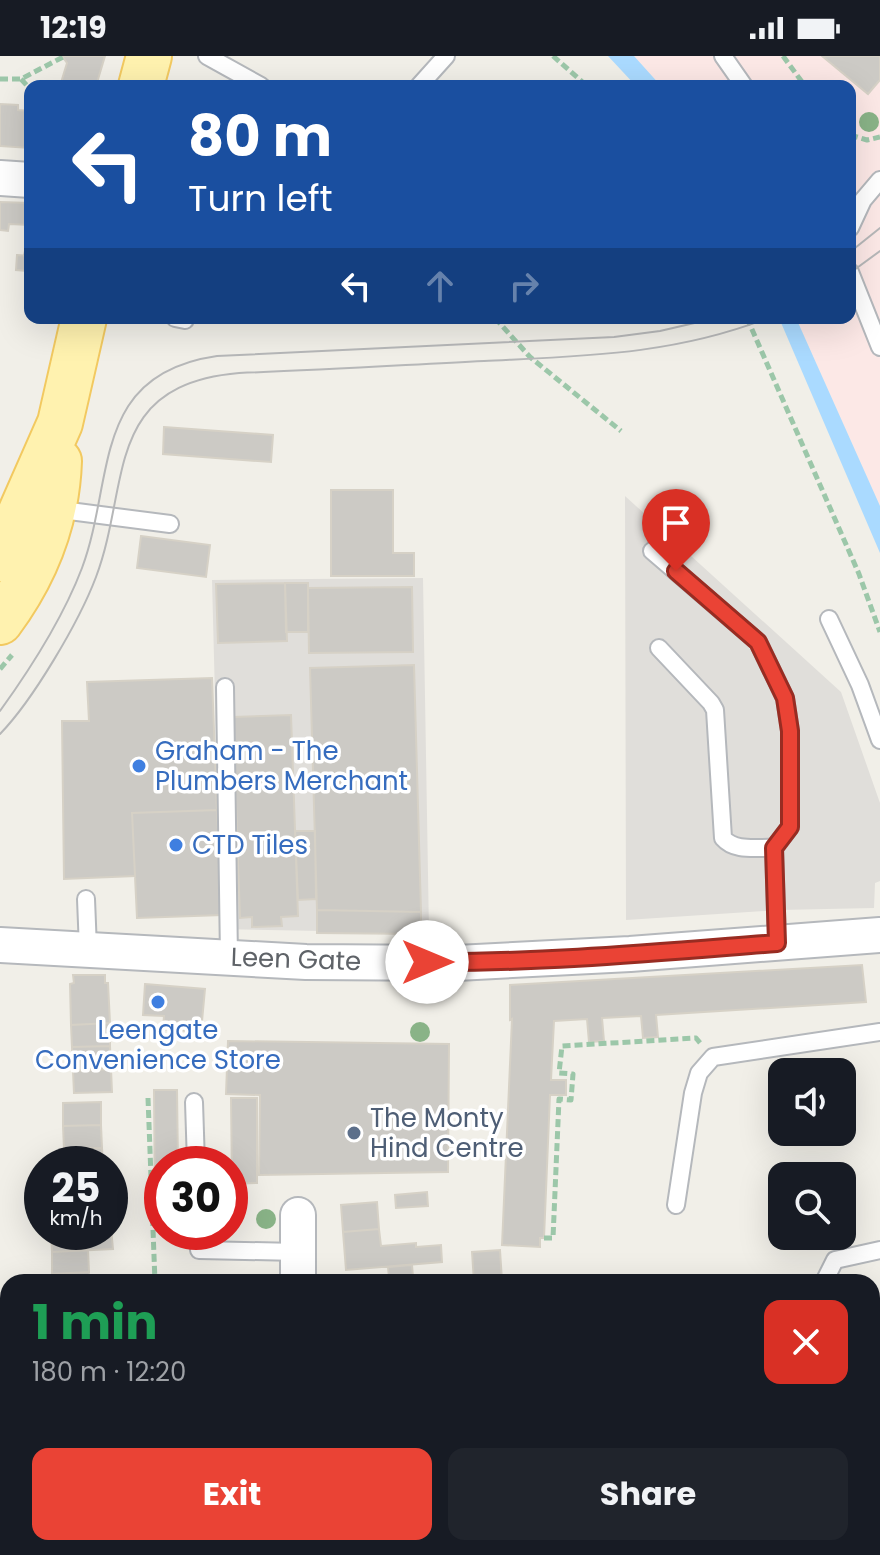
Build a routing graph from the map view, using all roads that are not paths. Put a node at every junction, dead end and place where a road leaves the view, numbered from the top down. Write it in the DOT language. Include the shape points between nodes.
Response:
graph roads {
  1 [pos="149,56"];
  2 [pos="207,56"];
  3 [pos="446,56"];
  4 [pos="723,56"];
  5 [pos="143,80"];
  6 [pos="249,80"];
  7 [pos="424,80"];
  8 [pos="740,80"];
  9 [pos="0,178"];
  10 [pos="24,180"];
  11 [pos="880,180"];
  12 [pos="857,198"];
  13 [pos="856,287"];
  14 [pos="83,324"];
  15 [pos="880,347"];
  16 [pos="60,423"];
  17 [pos="54,509"];
  18 [pos="170,524"];
  19 [pos="652,551"];
  20 [pos="0,559"];
  21 [pos="829,619"];
  22 [pos="0,622"];
  23 [pos="659,648"];
  24 [pos="225,687"];
  25 [pos="880,740"];
  26 [pos="774,848"];
  27 [pos="86,899"];
  28 [pos="880,935"];
  29 [pos="777,943"];
  30 [pos="0,945"];
  31 [pos="88,949"];
  32 [pos="229,957"];
  33 [pos="880,1032"];
  34 [pos="194,1102"];
  35 [pos="195,1146"];
  36 [pos="676,1205"];
  37 [pos="298,1215"];
  38 [pos="199,1250"];
  39 [pos="880,1250"];
  40 [pos="298,1267"];
  41 [pos="828,1274"];
  1 -- 5 [label="main road"];
  2 -- 6 [label="lane"];
  3 -- 7 [label="lane"];
  4 -- 8 [label="lane"];
  9 -- 10 [label="street"];
  11 -- 12 [label="lane"];
  13 -- 15 [label="lane"];
  14 -- 16 [label="main road"];
  16 -- 17 [label="main road"];
  16 -- 20 [label="main road"];
  17 -- 18 [label="lane"];
  17 -- 22 [label="main road" via="40,552"];
  19 -- 26 [label="lane" via="758,642 785,698 790,827"];
  21 -- 25 [label="lane"];
  23 -- 26 [label="lane" via="715,710 723,838 736,847"];
  24 -- 32 [label="lane"];
  26 -- 29 [label="lane"];
  27 -- 31 [label="lane"];
  28 -- 29 [label="street, Leen Gate"];
  29 -- 32 [label="street, Leen Gate" via="479,962"];
  30 -- 31 [label="street, Leen Gate"];
  31 -- 32 [label="street, Leen Gate"];
  33 -- 36 [label="lane" via="713,1057 699,1073 693,1093"];
  34 -- 35 [label="lane"];
  37 -- 40 [label="street"];
  38 -- 40 [label="lane"];
  39 -- 41 [label="lane" via="835,1260"];
}
